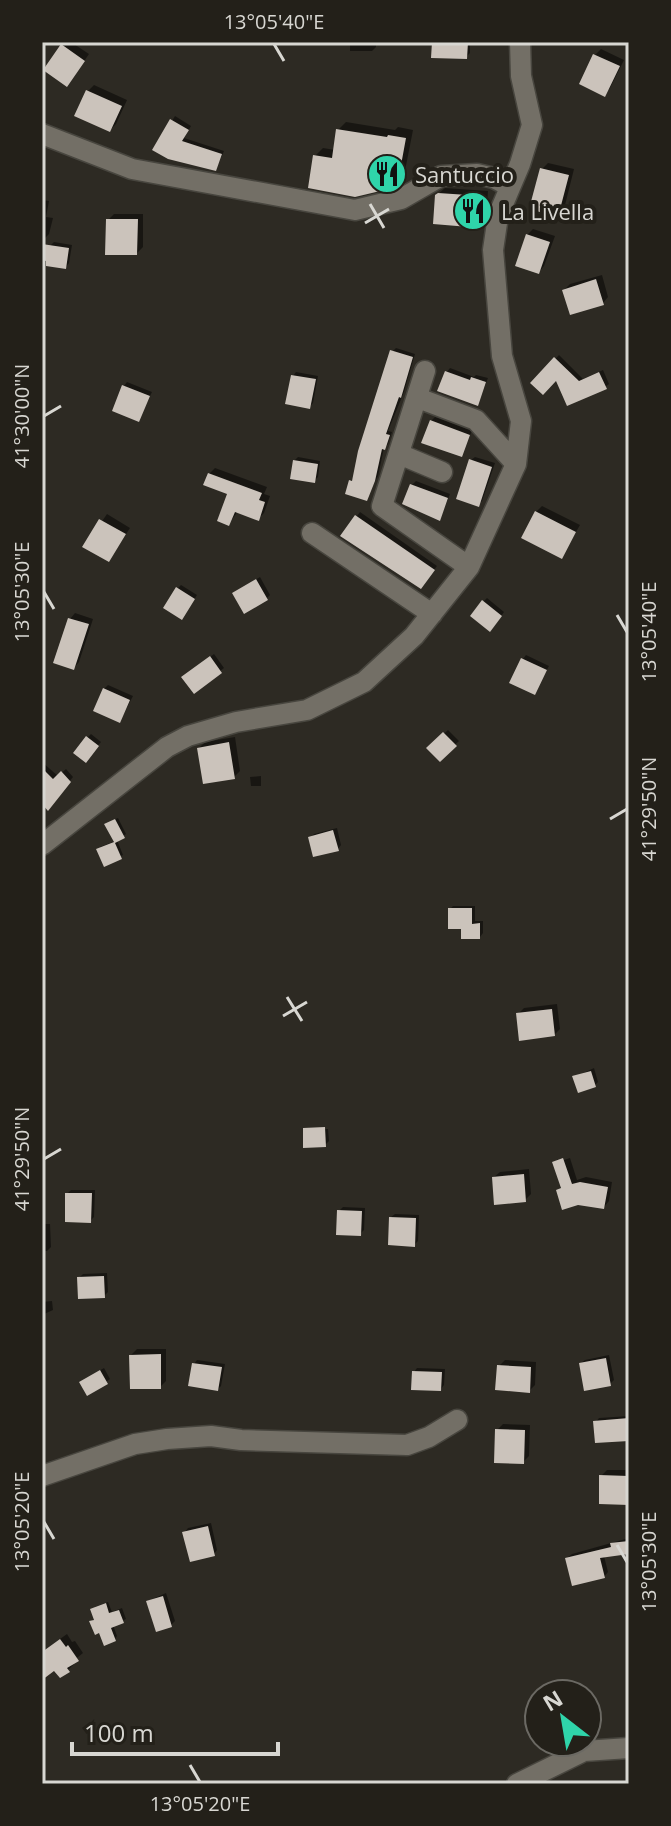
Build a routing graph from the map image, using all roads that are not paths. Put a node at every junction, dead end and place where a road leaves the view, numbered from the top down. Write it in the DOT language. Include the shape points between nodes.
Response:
graph roads {
  1 [pos="520,42"];
  2 [pos="42,134"];
  3 [pos="509,186"];
  4 [pos="425,371"];
  5 [pos="418,398"];
  6 [pos="399,454"];
  7 [pos="516,464"];
  8 [pos="442,472"];
  9 [pos="312,533"];
  10 [pos="469,567"];
  11 [pos="432,614"];
  12 [pos="42,845"];
  13 [pos="457,1420"];
  14 [pos="42,1476"];
  15 [pos="629,1748"];
  16 [pos="517,1784"];
  1 -- 3 [label="street" via="532,125"];
  2 -- 3 [label="street" via="132,169 355,210 401,199 441,176 477,174"];
  3 -- 7 [label="street" via="493,250 502,356 521,421"];
  4 -- 5 [label="street"];
  5 -- 6 [label="street"];
  5 -- 7 [label="street" via="476,420"];
  6 -- 8 [label="street"];
  6 -- 10 [label="street" via="382,506"];
  7 -- 10 [label="street"];
  9 -- 11 [label="street"];
  10 -- 11 [label="street"];
  11 -- 12 [label="street" via="364,682 307,710 188,736"];
  13 -- 14 [label="street" via="407,1445 211,1436 167,1439 135,1444"];
  15 -- 16 [label="street" via="584,1751"];
}
